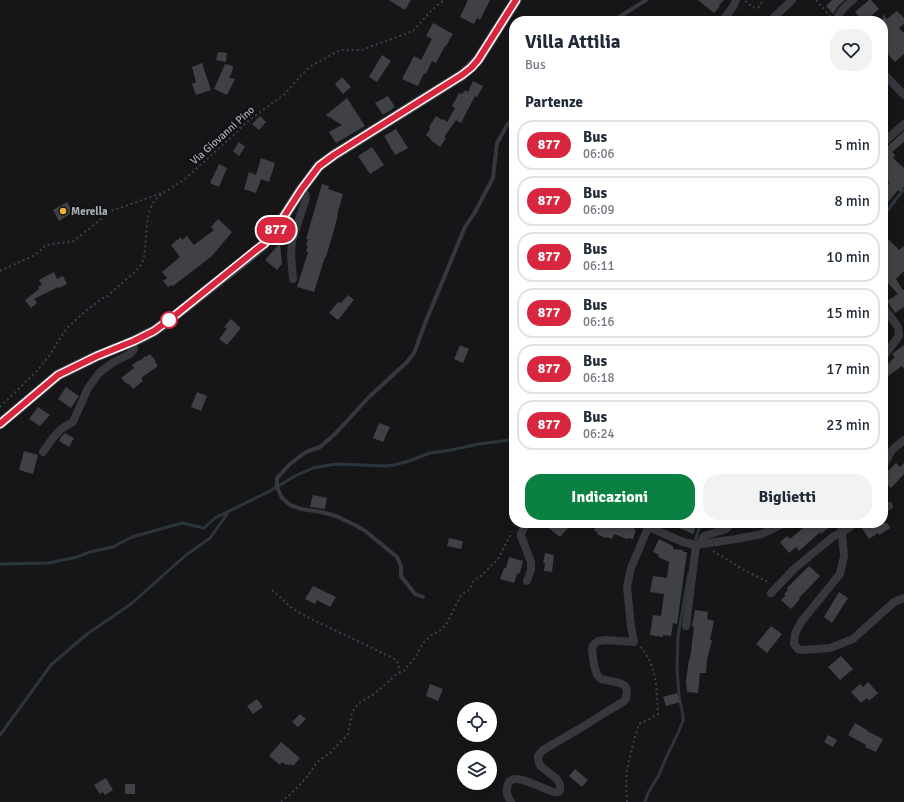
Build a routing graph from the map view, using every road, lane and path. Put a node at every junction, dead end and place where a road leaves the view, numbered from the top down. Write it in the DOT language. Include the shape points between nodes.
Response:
graph roads {
  1 [pos="444,0"];
  2 [pos="516,0"];
  3 [pos="646,0"];
  4 [pos="736,0"];
  5 [pos="762,0"];
  6 [pos="792,0"];
  7 [pos="816,0"];
  8 [pos="853,0"];
  9 [pos="746,1"];
  10 [pos="621,16"];
  11 [pos="726,16"];
  12 [pos="775,16"];
  13 [pos="831,16"];
  14 [pos="838,16"];
  15 [pos="888,78"];
  16 [pos="904,95"];
  17 [pos="509,123"];
  18 [pos="904,124"];
  19 [pos="888,138"];
  20 [pos="301,190"];
  21 [pos="165,192"];
  22 [pos="0,271"];
  23 [pos="293,279"];
  24 [pos="888,313"];
  25 [pos="134,341"];
  26 [pos="888,350"];
  27 [pos="0,407"];
  28 [pos="0,424"];
  29 [pos="904,440"];
  30 [pos="43,452"];
  31 [pos="888,458"];
  32 [pos="524,528"];
  33 [pos="648,528"];
  34 [pos="655,528"];
  35 [pos="727,528"];
  36 [pos="775,528"];
  37 [pos="842,528"];
  38 [pos="847,528"];
  39 [pos="512,532"];
  40 [pos="842,532"];
  41 [pos="698,544"];
  42 [pos="710,550"];
  43 [pos="527,581"];
  44 [pos="272,590"];
  45 [pos="773,590"];
  46 [pos="423,597"];
  47 [pos="904,598"];
  48 [pos="686,626"];
  49 [pos="634,642"];
  50 [pos="400,672"];
  51 [pos="281,802"];
  52 [pos="511,802"];
  53 [pos="627,802"];
  1 -- 21 [label="path, Via Giovanni Pino" via="413,31 362,50 340,50 311,66 285,94 254,116 185,179"];
  2 -- 20 [label="street" via="471,68 334,155 319,166"];
  3 -- 10 [label="lane"];
  4 -- 11 [label="street"];
  5 -- 9 [label="path" via="759,7 755,8"];
  6 -- 12 [label="street"];
  7 -- 13 [label="path"];
  8 -- 14 [label="street"];
  15 -- 16 [label="street"];
  17 -- 46 [label="lane" via="497,143 493,178 465,227 414,354 332,437 320,447 306,452 277,478 277,487 282,498 290,505 336,516 364,530 397,557 401,566 401,576 415,594"];
  18 -- 19 [label="street"];
  20 -- 23 [label="street" via="306,198 292,241"];
  20 -- 25 [label="street" via="264,244 173,317"];
  21 -- 22 [label="path, Via Giovanni Pino" via="111,211 74,241 46,246 34,255"];
  21 -- 27 [label="path" via="155,200 150,211 141,265 108,296 69,326 37,371"];
  24 -- 26 [label="street" via="898,327 898,336"];
  25 -- 28 [label="street" via="58,375"];
  25 -- 30 [label="street" via="134,349 130,354 99,373 88,388 72,422 61,429"];
  29 -- 31 [label="street" via="892,450"];
  32 -- 43 [label="street" via="521,536 531,562"];
  33 -- 49 [label="street" via="628,582"];
  34 -- 41 [label="street" via="683,542"];
  35 -- 41 [label="street" via="704,536"];
  36 -- 41 [label="street" via="762,534"];
  37 -- 40 [label="street"];
  38 -- 40 [label="street"];
  39 -- 50 [label="path" via="498,559 474,580 470,589 461,594 447,623 423,643 416,656"];
  40 -- 45 [label="street" via="795,568"];
  40 -- 47 [label="street" via="844,556 840,574 795,634 794,644 798,649 830,648 853,639 894,602"];
  41 -- 48 [label="street"];
  42 -- 45 [label="path" via="763,579"];
  44 -- 50 [label="path" via="303,615 393,658 397,661"];
  49 -- 52 [label="street" via="598,641 592,650 597,675 601,679 625,686 626,699 543,750 538,756 543,768 557,778 560,792 549,796 515,780 507,785 506,790"];
  49 -- 53 [label="path" via="641,646 653,668 657,686 658,714 639,724 627,769"];
  50 -- 51 [label="path" via="359,703 352,712 348,734 317,762 308,776"];
}
